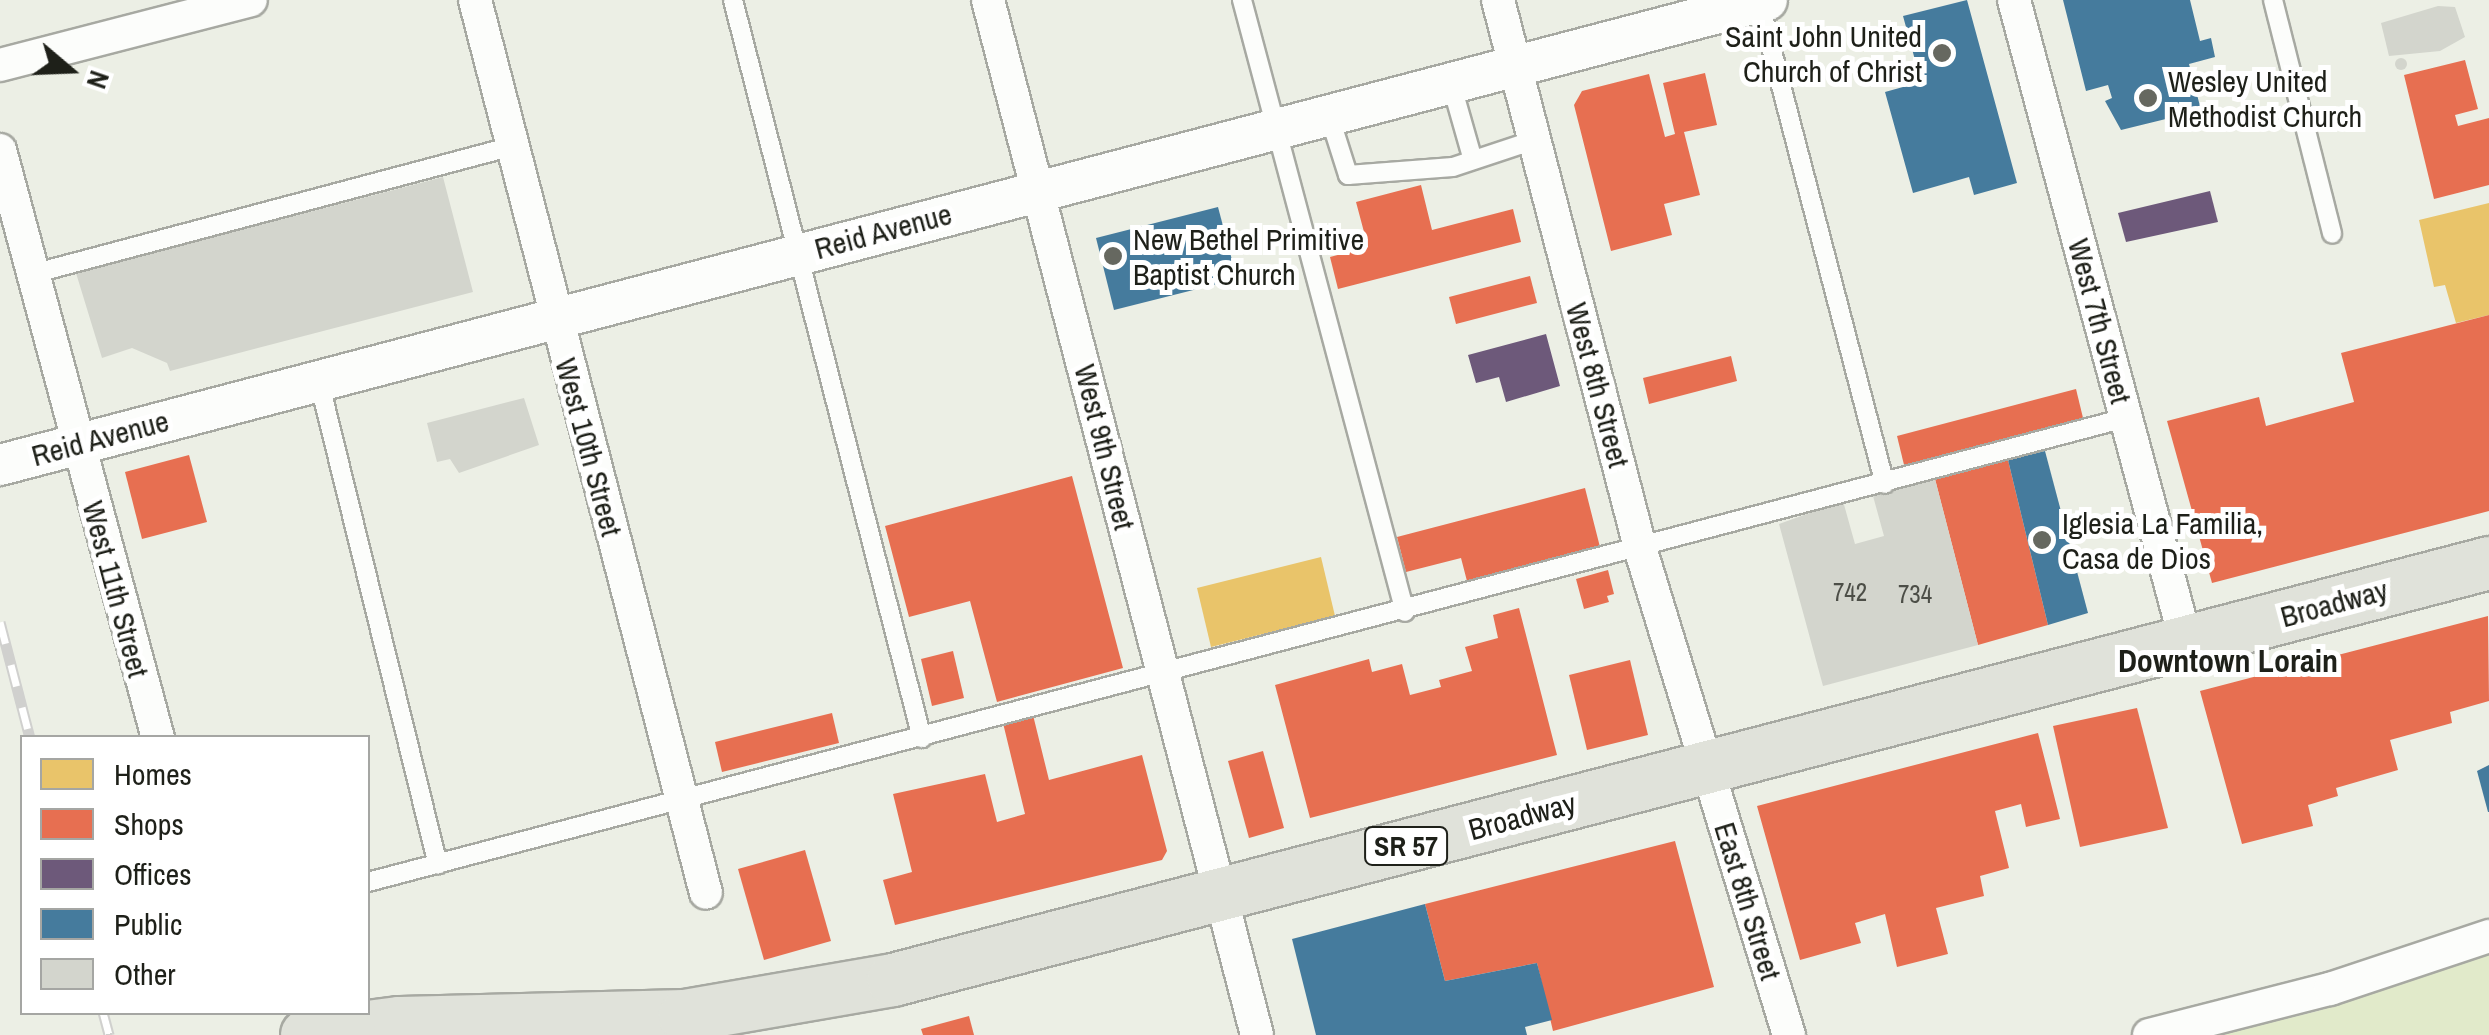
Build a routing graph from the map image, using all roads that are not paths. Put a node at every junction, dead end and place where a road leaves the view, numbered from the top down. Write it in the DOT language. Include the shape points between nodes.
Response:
graph roads {
  1 [pos="251,0"];
  2 [pos="475,0"];
  3 [pos="732,0"];
  4 [pos="988,0"];
  5 [pos="1242,0"];
  6 [pos="1498,0"];
  7 [pos="2014,0"];
  8 [pos="2273,0"];
  9 [pos="1761,1"];
  10 [pos="0,65"];
  11 [pos="1515,66"];
  12 [pos="1451,82"];
  13 [pos="1329,114"];
  14 [pos="1276,128"];
  15 [pos="1534,140"];
  16 [pos="510,146"];
  17 [pos="0,150"];
  18 [pos="1473,160"];
  19 [pos="1039,190"];
  20 [pos="2332,234"];
  21 [pos="19,252"];
  22 [pos="802,252"];
  23 [pos="555,318"];
  24 [pos="318,381"];
  25 [pos="2126,418"];
  26 [pos="77,444"];
  27 [pos="0,464"];
  28 [pos="1886,484"];
  29 [pos="1642,551"];
  30 [pos="2489,563"];
  31 [pos="1405,612"];
  32 [pos="2186,642"];
  33 [pos="1162,675"];
  34 [pos="157,735"];
  35 [pos="922,738"];
  36 [pos="1707,768"];
  37 [pos="682,801"];
  38 [pos="438,864"];
  39 [pos="370,881"];
  40 [pos="706,894"];
  41 [pos="1220,895"];
  42 [pos="2489,936"];
  43 [pos="782,1019"];
  44 [pos="307,1035"];
  45 [pos="1257,1035"];
  46 [pos="1789,1035"];
  47 [pos="2149,1035"];
  1 -- 10 [label="street"];
  2 -- 16 [label="street, West 10th Street"];
  3 -- 22 [label="lane"];
  4 -- 19 [label="street, West 9th Street"];
  5 -- 14 [label="lane"];
  6 -- 11 [label="street, West 8th Street"];
  7 -- 25 [label="street, West 7th Street"];
  8 -- 20 [label="lane"];
  9 -- 11 [label="street, Reid Avenue"];
  9 -- 28 [label="lane"];
  11 -- 12 [label="street, Reid Avenue"];
  11 -- 15 [label="street, West 8th Street"];
  12 -- 13 [label="street, Reid Avenue"];
  12 -- 18 [label="lane"];
  13 -- 14 [label="street, Reid Avenue"];
  13 -- 18 [label="lane" via="1348,175"];
  14 -- 19 [label="street, Reid Avenue"];
  14 -- 31 [label="lane"];
  15 -- 18 [label="lane"];
  15 -- 29 [label="street, West 8th Street"];
  16 -- 21 [label="lane"];
  16 -- 23 [label="street, West 10th Street"];
  17 -- 21 [label="street, West 11th Street"];
  19 -- 22 [label="street, Reid Avenue"];
  19 -- 33 [label="street, West 9th Street"];
  21 -- 26 [label="street, West 11th Street"];
  22 -- 23 [label="street, Reid Avenue"];
  22 -- 35 [label="lane"];
  23 -- 24 [label="street, Reid Avenue"];
  23 -- 37 [label="street, West 10th Street"];
  24 -- 26 [label="street, Reid Avenue"];
  24 -- 38 [label="lane"];
  25 -- 28 [label="lane"];
  25 -- 32 [label="street, West 7th Street"];
  26 -- 27 [label="street, Reid Avenue"];
  26 -- 34 [label="street, West 11th Street"];
  28 -- 29 [label="lane"];
  29 -- 31 [label="lane"];
  29 -- 36 [label="street, West 8th Street"];
  30 -- 32 [label="main road, Broadway / SR 57"];
  31 -- 33 [label="lane"];
  32 -- 36 [label="main road, Broadway / SR 57"];
  33 -- 35 [label="lane"];
  33 -- 41 [label="street, West 9th Street"];
  35 -- 37 [label="lane"];
  36 -- 41 [label="main road, Broadway / SR 57"];
  36 -- 46 [label="street, East 8th Street"];
  37 -- 38 [label="lane"];
  37 -- 40 [label="street, West 10th Street"];
  38 -- 39 [label="lane"];
  41 -- 43 [label="main road, Broadway / SR 57"];
  41 -- 45 [label="street, West 9th Street"];
  42 -- 47 [label="street" via="2330,989"];
  43 -- 44 [label="main road, Broadway / SR 57" via="400,1023"];
}
